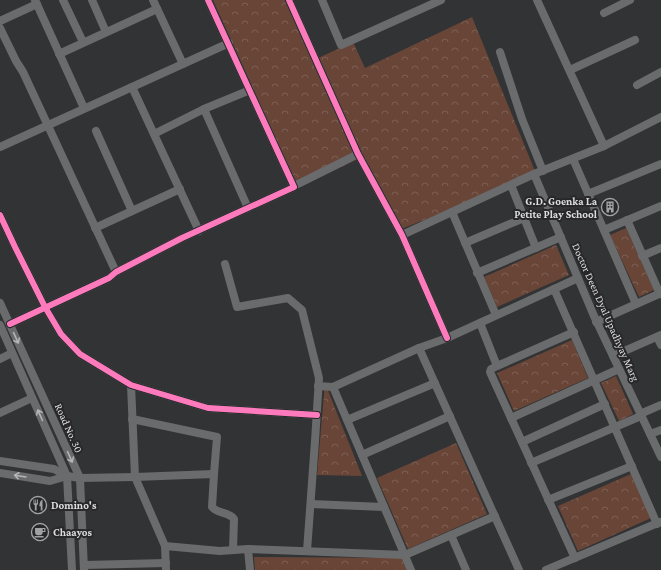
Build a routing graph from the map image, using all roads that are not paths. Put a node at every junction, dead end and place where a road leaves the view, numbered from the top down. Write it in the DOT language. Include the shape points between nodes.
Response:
graph roads {
  1 [pos="63,0"];
  2 [pos="92,0"];
  3 [pos="153,0"];
  4 [pos="208,0"];
  5 [pos="289,0"];
  6 [pos="322,0"];
  7 [pos="441,0"];
  8 [pos="630,0"];
  9 [pos="540,1"];
  10 [pos="36,2"];
  11 [pos="427,3"];
  12 [pos="157,8"];
  13 [pos="604,13"];
  14 [pos="0,21"];
  15 [pos="0,28"];
  16 [pos="106,32"];
  17 [pos="635,40"];
  18 [pos="84,42"];
  19 [pos="229,43"];
  20 [pos="500,52"];
  21 [pos="60,54"];
  22 [pos="183,64"];
  23 [pos="570,70"];
  24 [pos="661,72"];
  25 [pos="637,85"];
  26 [pos="132,87"];
  27 [pos="250,90"];
  28 [pos="84,108"];
  29 [pos="204,109"];
  30 [pos="661,117"];
  31 [pos="48,125"];
  32 [pos="96,131"];
  33 [pos="154,134"];
  34 [pos="0,145"];
  35 [pos="604,146"];
  36 [pos="358,154"];
  37 [pos="573,158"];
  38 [pos="661,164"];
  39 [pos="543,171"];
  40 [pos="534,174"];
  41 [pos="298,184"];
  42 [pos="511,185"];
  43 [pos="180,190"];
  44 [pos="588,194"];
  45 [pos="661,206"];
  46 [pos="248,208"];
  47 [pos="132,211"];
  48 [pos="452,212"];
  49 [pos="0,215"];
  50 [pos="524,218"];
  51 [pos="627,220"];
  52 [pos="95,228"];
  53 [pos="604,230"];
  54 [pos="199,231"];
  55 [pos="402,235"];
  56 [pos="561,237"];
  57 [pos="465,243"];
  58 [pos="536,248"];
  59 [pos="661,248"];
  60 [pos="642,256"];
  61 [pos="225,264"];
  62 [pos="116,272"];
  63 [pos="477,273"];
  64 [pos="578,278"];
  65 [pos="554,289"];
  66 [pos="660,293"];
  67 [pos="0,303"];
  68 [pos="636,304"];
  69 [pos="45,307"];
  70 [pos="496,315"];
  71 [pos="596,322"];
  72 [pos="480,323"];
  73 [pos="10,324"];
  74 [pos="0,325"];
  75 [pos="574,332"];
  76 [pos="659,336"];
  77 [pos="447,338"];
  78 [pos="661,345"];
  79 [pos="419,348"];
  80 [pos="12,353"];
  81 [pos="613,356"];
  82 [pos="0,359"];
  83 [pos="497,366"];
  84 [pos="619,369"];
  85 [pos="595,380"];
  86 [pos="435,383"];
  87 [pos="131,385"];
  88 [pos="318,386"];
  89 [pos="332,387"];
  90 [pos="32,398"];
  91 [pos="605,404"];
  92 [pos="661,404"];
  93 [pos="0,412"];
  94 [pos="317,415"];
  95 [pos="641,415"];
  96 [pos="450,416"];
  97 [pos="511,418"];
  98 [pos="132,419"];
  99 [pos="347,420"];
  100 [pos="615,427"];
  101 [pos="661,430"];
  102 [pos="650,434"];
  103 [pos="522,442"];
  104 [pos="362,455"];
  105 [pos="661,457"];
  106 [pos="0,461"];
  107 [pos="531,463"];
  108 [pos="632,466"];
  109 [pos="0,473"];
  110 [pos="214,474"];
  111 [pos="67,476"];
  112 [pos="135,477"];
  113 [pos="80,478"];
  114 [pos="548,500"];
  115 [pos="310,504"];
  116 [pos="384,507"];
  117 [pos="495,516"];
  118 [pos="659,523"];
  119 [pos="451,535"];
  120 [pos="165,546"];
  121 [pos="248,549"];
  122 [pos="233,550"];
  123 [pos="307,551"];
  124 [pos="405,555"];
  125 [pos="575,558"];
  126 [pos="166,566"];
  127 [pos="84,568"];
  128 [pos="72,570"];
  129 [pos="250,570"];
  130 [pos="411,570"];
  131 [pos="466,570"];
  132 [pos="519,570"];
  133 [pos="546,570"];
  1 -- 18 [label="street"];
  2 -- 16 [label="street"];
  3 -- 12 [label="street"];
  4 -- 19 [label="street"];
  5 -- 36 [label="street"];
  6 -- 11 [label="street" via="341,45"];
  7 -- 11 [label="street"];
  8 -- 13 [label="street"];
  9 -- 23 [label="street"];
  10 -- 14 [label="street"];
  10 -- 21 [label="street"];
  12 -- 16 [label="street"];
  12 -- 22 [label="street"];
  15 -- 31 [label="street"];
  16 -- 18 [label="street"];
  17 -- 23 [label="street"];
  18 -- 21 [label="street"];
  19 -- 22 [label="street"];
  19 -- 27 [label="street"];
  20 -- 39 [label="street" via="522,119"];
  21 -- 28 [label="street"];
  22 -- 26 [label="street"];
  23 -- 35 [label="street"];
  24 -- 25 [label="street"];
  26 -- 28 [label="street"];
  26 -- 33 [label="street"];
  27 -- 29 [label="street"];
  27 -- 46 [label="street" via="294,186"];
  28 -- 31 [label="street"];
  29 -- 33 [label="street"];
  29 -- 46 [label="street"];
  30 -- 35 [label="street"];
  31 -- 34 [label="street"];
  31 -- 52 [label="street"];
  32 -- 47 [label="street"];
  33 -- 43 [label="street"];
  35 -- 37 [label="street"];
  36 -- 41 [label="street"];
  36 -- 55 [label="street"];
  37 -- 39 [label="street"];
  37 -- 44 [label="street"];
  38 -- 44 [label="street"];
  39 -- 40 [label="street"];
  40 -- 42 [label="street"];
  40 -- 56 [label="street, Doctor Deen Dyal Upadhyay Marg"];
  42 -- 48 [label="street"];
  42 -- 50 [label="street"];
  43 -- 47 [label="street"];
  43 -- 54 [label="street"];
  44 -- 53 [label="street"];
  45 -- 51 [label="street"];
  46 -- 54 [label="street"];
  47 -- 52 [label="street"];
  48 -- 55 [label="street"];
  48 -- 57 [label="street"];
  49 -- 69 [label="street"];
  50 -- 57 [label="street"];
  50 -- 58 [label="street"];
  51 -- 53 [label="street"];
  51 -- 60 [label="street"];
  52 -- 62 [label="street"];
  53 -- 68 [label="street"];
  54 -- 62 [label="street"];
  55 -- 77 [label="street"];
  56 -- 58 [label="street"];
  56 -- 64 [label="street, Doctor Deen Dyal Upadhyay Marg"];
  57 -- 63 [label="street"];
  58 -- 63 [label="street"];
  59 -- 60 [label="street"];
  60 -- 66 [label="street"];
  61 -- 88 [label="street" via="237,307 288,298 302,310 319,378"];
  62 -- 69 [label="street" via="109,278"];
  63 -- 70 [label="street"];
  64 -- 65 [label="street"];
  64 -- 71 [label="street, Doctor Deen Dyal Upadhyay Marg"];
  65 -- 70 [label="street"];
  65 -- 75 [label="street"];
  66 -- 68 [label="street"];
  67 -- 73 [label="street, Road No. 30"];
  68 -- 71 [label="street"];
  69 -- 73 [label="street"];
  69 -- 87 [label="street" via="61,334 80,354"];
  70 -- 72 [label="street"];
  71 -- 81 [label="street, Doctor Deen Dyal Upadhyay Marg"];
  72 -- 77 [label="street"];
  72 -- 83 [label="street"];
  73 -- 113 [label="street, Road No. 30, one-way"];
  74 -- 80 [label="street, Road No. 30"];
  75 -- 83 [label="street"];
  75 -- 85 [label="street"];
  76 -- 78 [label="street"];
  76 -- 81 [label="street"];
  77 -- 79 [label="street"];
  79 -- 86 [label="street"];
  79 -- 89 [label="street"];
  80 -- 82 [label="street"];
  80 -- 90 [label="street, Road No. 30"];
  81 -- 84 [label="street, Doctor Deen Dyal Upadhyay Marg"];
  83 -- 97 [label="street" via="490,369 490,373"];
  84 -- 85 [label="street"];
  84 -- 95 [label="street, Doctor Deen Dyal Upadhyay Marg"];
  85 -- 91 [label="street"];
  85 -- 97 [label="street"];
  86 -- 96 [label="street"];
  86 -- 99 [label="street"];
  87 -- 94 [label="street" via="208,408"];
  87 -- 98 [label="street"];
  88 -- 89 [label="street"];
  88 -- 94 [label="street"];
  89 -- 99 [label="street"];
  90 -- 93 [label="street"];
  111 -- 90 [label="street, Road No. 30, one-way"];
  91 -- 100 [label="street"];
  91 -- 103 [label="street"];
  92 -- 95 [label="street"];
  94 -- 115 [label="street"];
  95 -- 100 [label="street"];
  95 -- 102 [label="street, Doctor Deen Dyal Upadhyay Marg"];
  96 -- 104 [label="street"];
  96 -- 117 [label="street"];
  97 -- 103 [label="street"];
  98 -- 110 [label="street" via="217,437"];
  98 -- 112 [label="street"];
  99 -- 104 [label="street"];
  100 -- 107 [label="street"];
  100 -- 108 [label="street"];
  101 -- 102 [label="street"];
  102 -- 105 [label="street, Doctor Deen Dyal Upadhyay Marg"];
  103 -- 107 [label="street"];
  104 -- 116 [label="street"];
  106 -- 111 [label="street" via="54,469"];
  107 -- 114 [label="street"];
  108 -- 114 [label="street"];
  108 -- 118 [label="street"];
  111 -- 109 [label="street, one-way" via="50,481"];
  110 -- 112 [label="street"];
  110 -- 122 [label="street" via="212,507 234,519"];
  111 -- 113 [label="street"];
  111 -- 128 [label="street, Road No. 30"];
  112 -- 113 [label="street"];
  112 -- 120 [label="street"];
  113 -- 127 [label="street, Road No. 30"];
  114 -- 125 [label="street"];
  115 -- 116 [label="street"];
  115 -- 123 [label="street"];
  116 -- 124 [label="street"];
  117 -- 119 [label="street"];
  117 -- 132 [label="street"];
  118 -- 125 [label="street"];
  119 -- 124 [label="street"];
  119 -- 131 [label="street"];
  120 -- 122 [label="street"];
  120 -- 126 [label="street"];
  121 -- 122 [label="street"];
  121 -- 123 [label="street"];
  121 -- 129 [label="street"];
  123 -- 124 [label="street"];
  124 -- 130 [label="street"];
  125 -- 133 [label="street"];
  126 -- 127 [label="street"];
}
